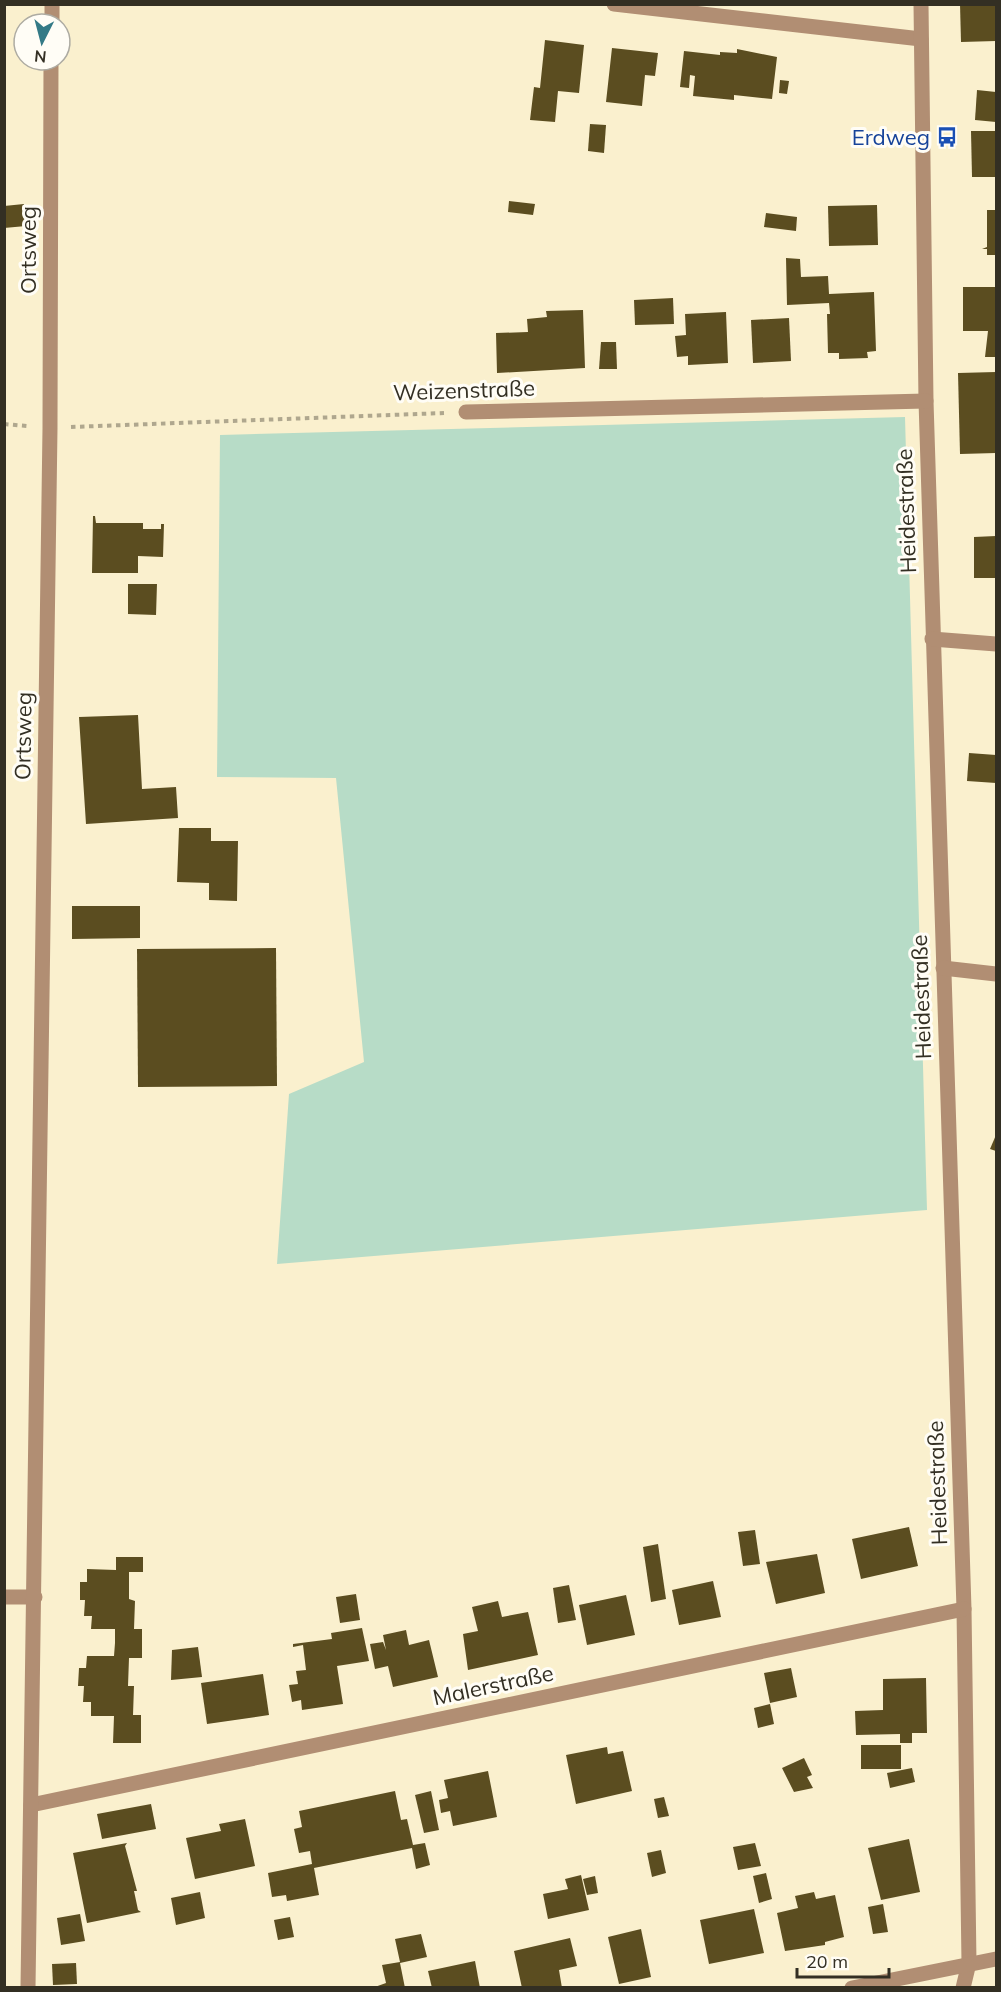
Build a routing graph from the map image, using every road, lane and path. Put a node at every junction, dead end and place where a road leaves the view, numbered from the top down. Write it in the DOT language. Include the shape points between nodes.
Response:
graph roads {
  1 [pos="614,4"];
  2 [pos="921,4"];
  3 [pos="921,39"];
  4 [pos="51,72"];
  5 [pos="926,401"];
  6 [pos="466,412"];
  7 [pos="4,424"];
  8 [pos="50,428"];
  9 [pos="932,639"];
  10 [pos="996,644"];
  11 [pos="943,968"];
  12 [pos="996,974"];
  13 [pos="4,1597"];
  14 [pos="35,1597"];
  15 [pos="964,1609"];
  16 [pos="31,1805"];
  17 [pos="996,1959"];
  18 [pos="969,1963"];
  19 [pos="28,1988"];
  20 [pos="852,1988"];
  21 [pos="963,1988"];
  1 -- 3 [label="street"];
  2 -- 3 [label="street, Heidestraße"];
  3 -- 5 [label="street, Heidestraße"];
  4 -- 8 [label="street, Ortsweg"];
  5 -- 6 [label="street, Weizenstraße"];
  5 -- 9 [label="street, Heidestraße"];
  6 -- 8 [label="path, Weizenstraße"];
  7 -- 8 [label="path, Weizenstraße"];
  8 -- 14 [label="street, Ortsweg"];
  9 -- 10 [label="street"];
  9 -- 11 [label="street, Heidestraße"];
  11 -- 12 [label="street"];
  11 -- 15 [label="street, Heidestraße"];
  13 -- 14 [label="street"];
  14 -- 16 [label="street, Ortsweg"];
  15 -- 16 [label="street, Malerstraße"];
  15 -- 18 [label="street, Heidestraße"];
  16 -- 19 [label="street, Ortsweg"];
  17 -- 18 [label="street"];
  18 -- 20 [label="street"];
  18 -- 21 [label="street, Heidestraße"];
}
